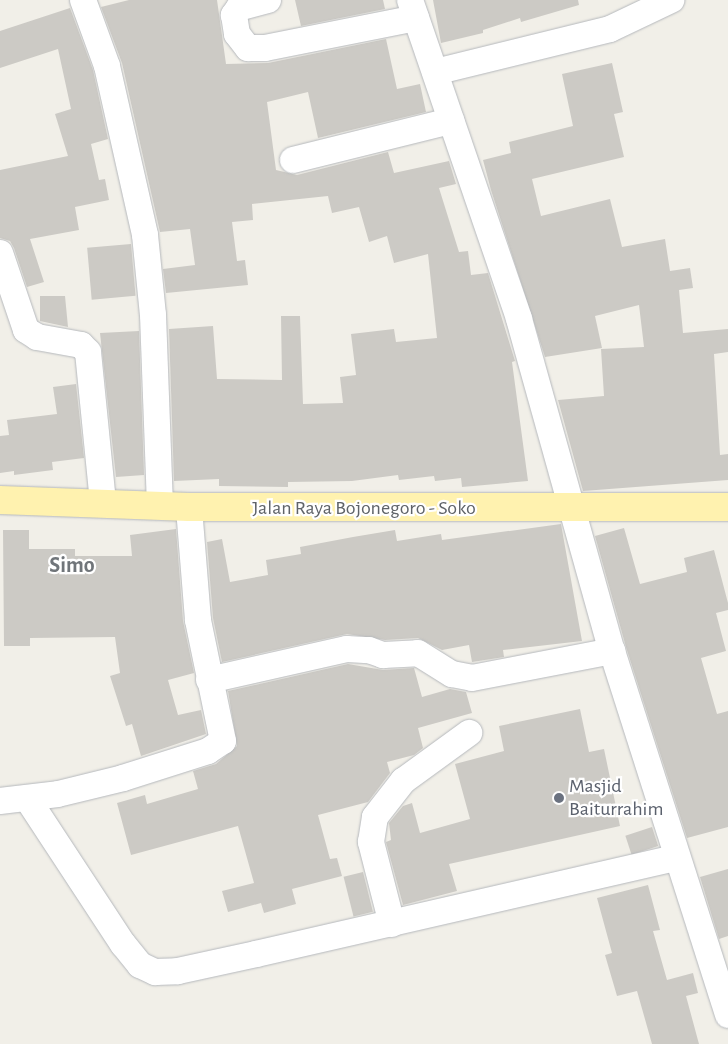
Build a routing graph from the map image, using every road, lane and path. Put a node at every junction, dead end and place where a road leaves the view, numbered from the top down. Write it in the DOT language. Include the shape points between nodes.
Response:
graph roads {
  1 [pos="83,0"];
  2 [pos="268,0"];
  3 [pos="671,0"];
  4 [pos="413,9"];
  5 [pos="435,72"];
  6 [pos="451,121"];
  7 [pos="293,160"];
  8 [pos="0,253"];
  9 [pos="0,500"];
  10 [pos="103,502"];
  11 [pos="160,505"];
  12 [pos="189,507"];
  13 [pos="728,507"];
  14 [pos="572,510"];
  15 [pos="612,651"];
  16 [pos="209,680"];
  17 [pos="469,733"];
  18 [pos="27,798"];
  19 [pos="0,801"];
  20 [pos="676,858"];
  21 [pos="392,924"];
  22 [pos="728,1015"];
  1 -- 11 [label="street" via="107,66 145,235 153,315"];
  2 -- 4 [label="street" via="239,8 234,14 237,34 248,48 265,48"];
  3 -- 5 [label="street" via="610,29"];
  4 -- 5 [label="street"];
  5 -- 6 [label="street"];
  6 -- 7 [label="street"];
  6 -- 14 [label="street" via="519,320"];
  8 -- 10 [label="street" via="26,330 36,337 81,345 88,352"];
  9 -- 10 [label="main road, Jalan Raya Bojonegoro - Soko"];
  10 -- 11 [label="main road, Jalan Raya Bojonegoro - Soko"];
  11 -- 12 [label="main road, Jalan Raya Bojonegoro - Soko"];
  12 -- 14 [label="main road, Jalan Raya Bojonegoro - Soko"];
  12 -- 16 [label="street" via="198,620"];
  13 -- 14 [label="main road, Jalan Raya Bojonegoro - Soko"];
  14 -- 15 [label="street"];
  15 -- 16 [label="street" via="472,678 452,674 418,653 382,655 369,650 347,649"];
  15 -- 20 [label="street"];
  16 -- 18 [label="street" via="224,738 218,747 142,772 58,794"];
  17 -- 21 [label="street" via="403,782 375,817 371,842"];
  18 -- 19 [label="street"];
  18 -- 21 [label="street" via="123,944 137,962 149,970 178,971"];
  20 -- 21 [label="street"];
  20 -- 22 [label="street"];
}
